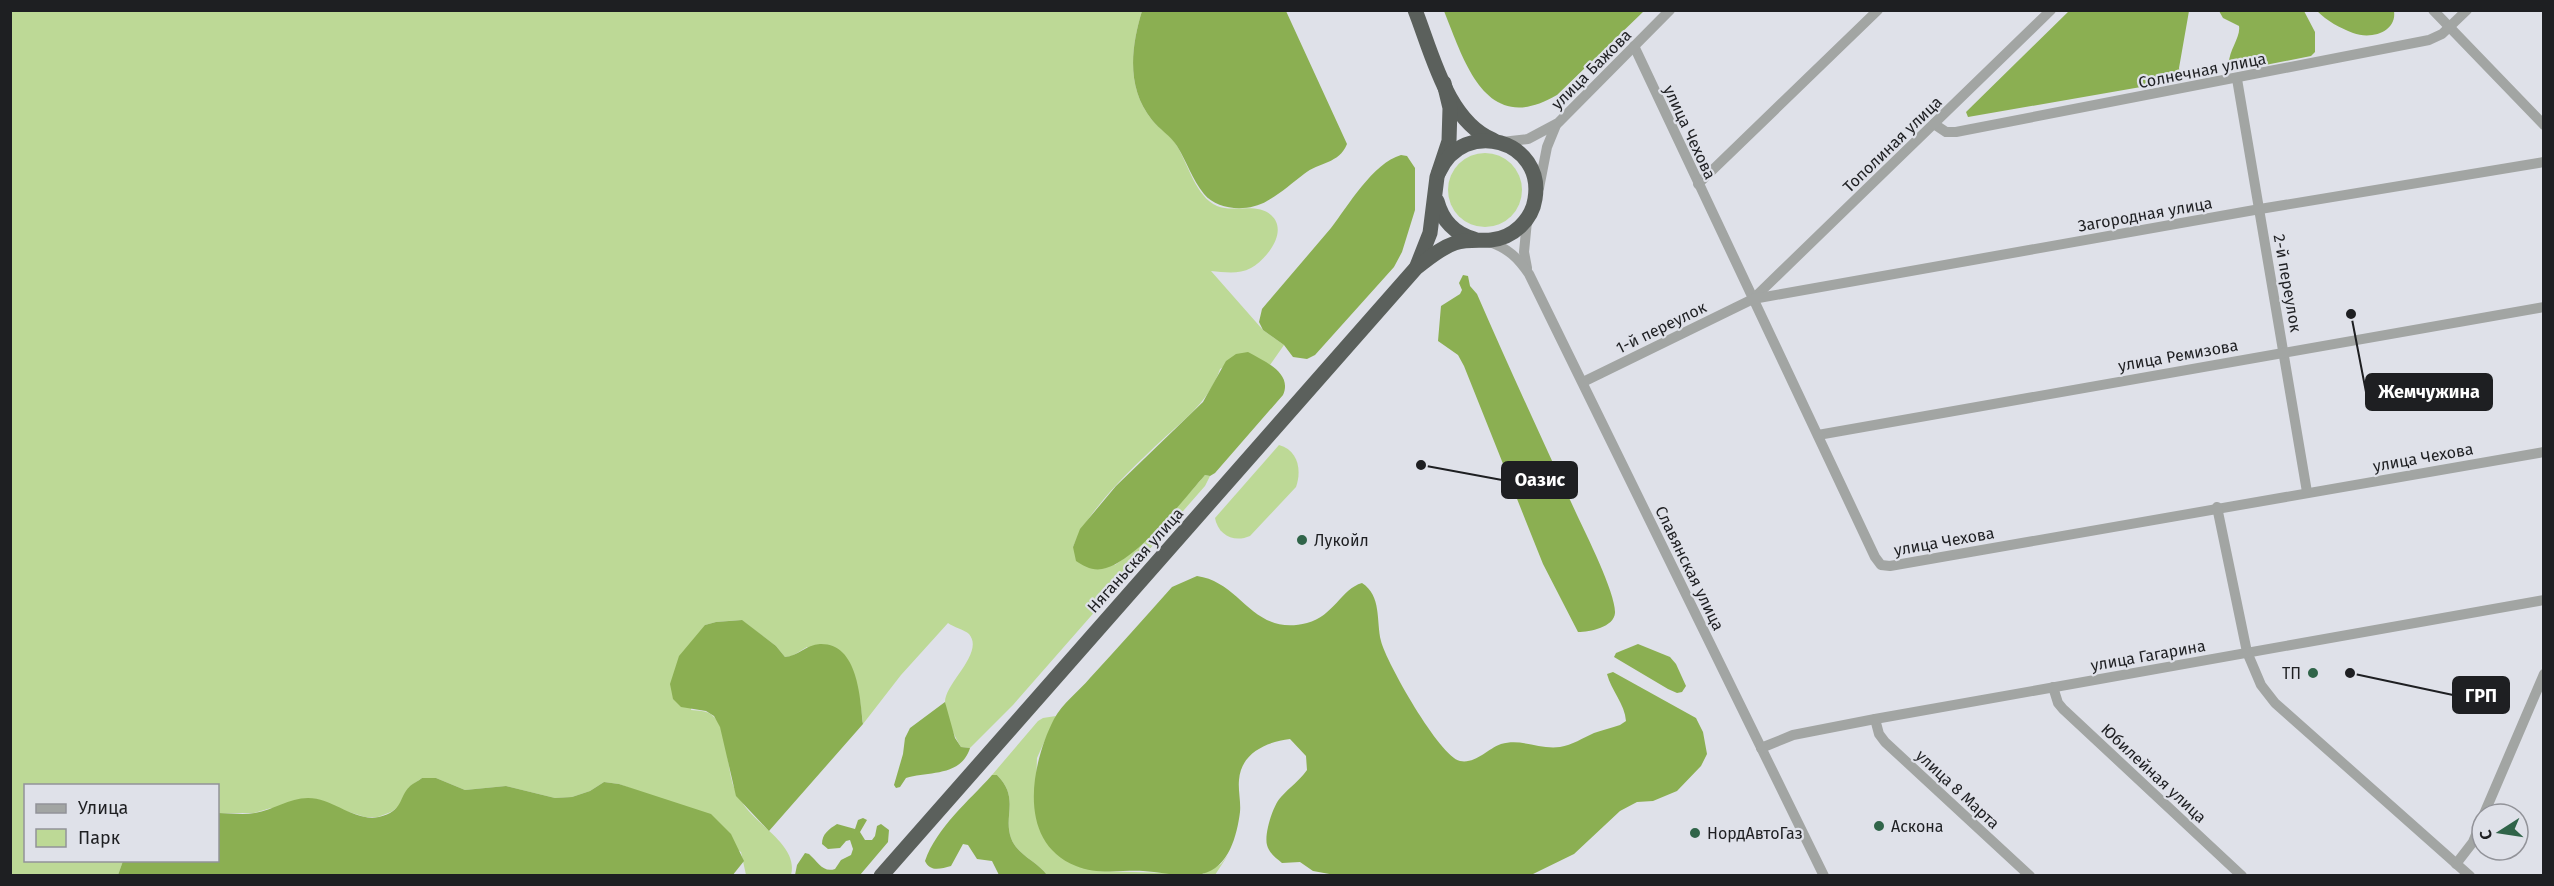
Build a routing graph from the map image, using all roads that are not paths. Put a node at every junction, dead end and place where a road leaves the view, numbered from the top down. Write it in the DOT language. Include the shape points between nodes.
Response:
graph roads {
  1 [pos="1415,10"];
  2 [pos="1670,10"];
  3 [pos="1878,10"];
  4 [pos="2051,10"];
  5 [pos="2433,10"];
  6 [pos="2467,10"];
  7 [pos="2449,28"];
  8 [pos="1634,46"];
  9 [pos="2237,79"];
  10 [pos="1444,83"];
  11 [pos="1558,123"];
  12 [pos="1934,124"];
  13 [pos="2544,125"];
  14 [pos="1497,141"];
  15 [pos="2544,162"];
  16 [pos="1439,172"];
  17 [pos="1698,184"];
  18 [pos="1436,195"];
  19 [pos="2260,209"];
  20 [pos="1531,210"];
  21 [pos="1481,240"];
  22 [pos="1416,268"];
  23 [pos="1529,274"];
  24 [pos="1753,299"];
  25 [pos="2544,307"];
  26 [pos="2284,351"];
  27 [pos="1582,382"];
  28 [pos="1818,435"];
  29 [pos="2544,452"];
  30 [pos="2307,492"];
  31 [pos="2217,507"];
  32 [pos="2544,600"];
  33 [pos="2247,652"];
  34 [pos="2544,674"];
  35 [pos="2053,687"];
  36 [pos="1875,719"];
  37 [pos="1761,748"];
  38 [pos="2489,802"];
  39 [pos="2470,846"];
  40 [pos="2456,864"];
  41 [pos="881,876"];
  42 [pos="1824,876"];
  43 [pos="2030,876"];
  44 [pos="2242,876"];
  45 [pos="2469,876"];
  1 -- 10 [label="highway"];
  2 -- 8 [label="street, улица Бажова"];
  3 -- 17 [label="street"];
  4 -- 12 [label="street, Тополиная улица"];
  5 -- 7 [label="street"];
  6 -- 7 [label="street, Солнечная улица"];
  7 -- 9 [label="street, Солнечная улица" via="2429,40"];
  7 -- 13 [label="street"];
  8 -- 11 [label="street, улица Бажова"];
  8 -- 17 [label="street, улица Чехова"];
  9 -- 12 [label="street, Солнечная улица" via="1956,132 1946,132"];
  9 -- 19 [label="street, 2-й переулок"];
  10 -- 14 [label="highway" via="1466,122"];
  10 -- 16 [label="highway" via="1451,130"];
  11 -- 14 [label="street" via="1528,139"];
  11 -- 20 [label="street" via="1547,147"];
  12 -- 24 [label="street, Тополиная улица"];
  14 -- 16 [label="highway" via="1461,146"];
  14 -- 20 [label="highway" via="1517,151 1530,166 1536,185"];
  15 -- 19 [label="street, Загородная улица"];
  16 -- 18 [label="highway"];
  17 -- 24 [label="street, улица Чехова"];
  18 -- 21 [label="highway" via="1440,211 1450,225 1463,235"];
  18 -- 22 [label="highway" via="1430,233"];
  19 -- 24 [label="street, Загородная улица"];
  19 -- 26 [label="street, 2-й переулок"];
  20 -- 21 [label="highway" via="1509,235"];
  20 -- 23 [label="street" via="1524,232"];
  21 -- 22 [label="highway" via="1451,245"];
  21 -- 23 [label="street" via="1508,250"];
  22 -- 41 [label="highway, Няганьская улица"];
  23 -- 27 [label="street, Славянская улица"];
  24 -- 27 [label="street, 1-й переулок"];
  24 -- 28 [label="street, улица Чехова"];
  25 -- 26 [label="street, улица Ремизова"];
  26 -- 28 [label="street, улица Ремизова"];
  26 -- 30 [label="street, 2-й переулок"];
  27 -- 37 [label="street, Славянская улица"];
  28 -- 31 [label="street, улица Чехова" via="1881,565"];
  29 -- 30 [label="street, улица Чехова"];
  30 -- 31 [label="street, улица Чехова"];
  31 -- 33 [label="street"];
  32 -- 33 [label="street, улица Гагарина"];
  33 -- 35 [label="street, улица Гагарина"];
  33 -- 40 [label="street" via="2261,685 2275,703"];
  34 -- 38 [label="street"];
  35 -- 36 [label="street, улица Гагарина"];
  35 -- 44 [label="street, Юбилейная улица" via="2063,709"];
  36 -- 37 [label="street, улица Гагарина" via="1793,735"];
  36 -- 43 [label="street, улица 8 Марта" via="1885,742"];
  37 -- 42 [label="street, Славянская улица"];
  39 -- 40 [label="street"];
  40 -- 45 [label="street"];
}
